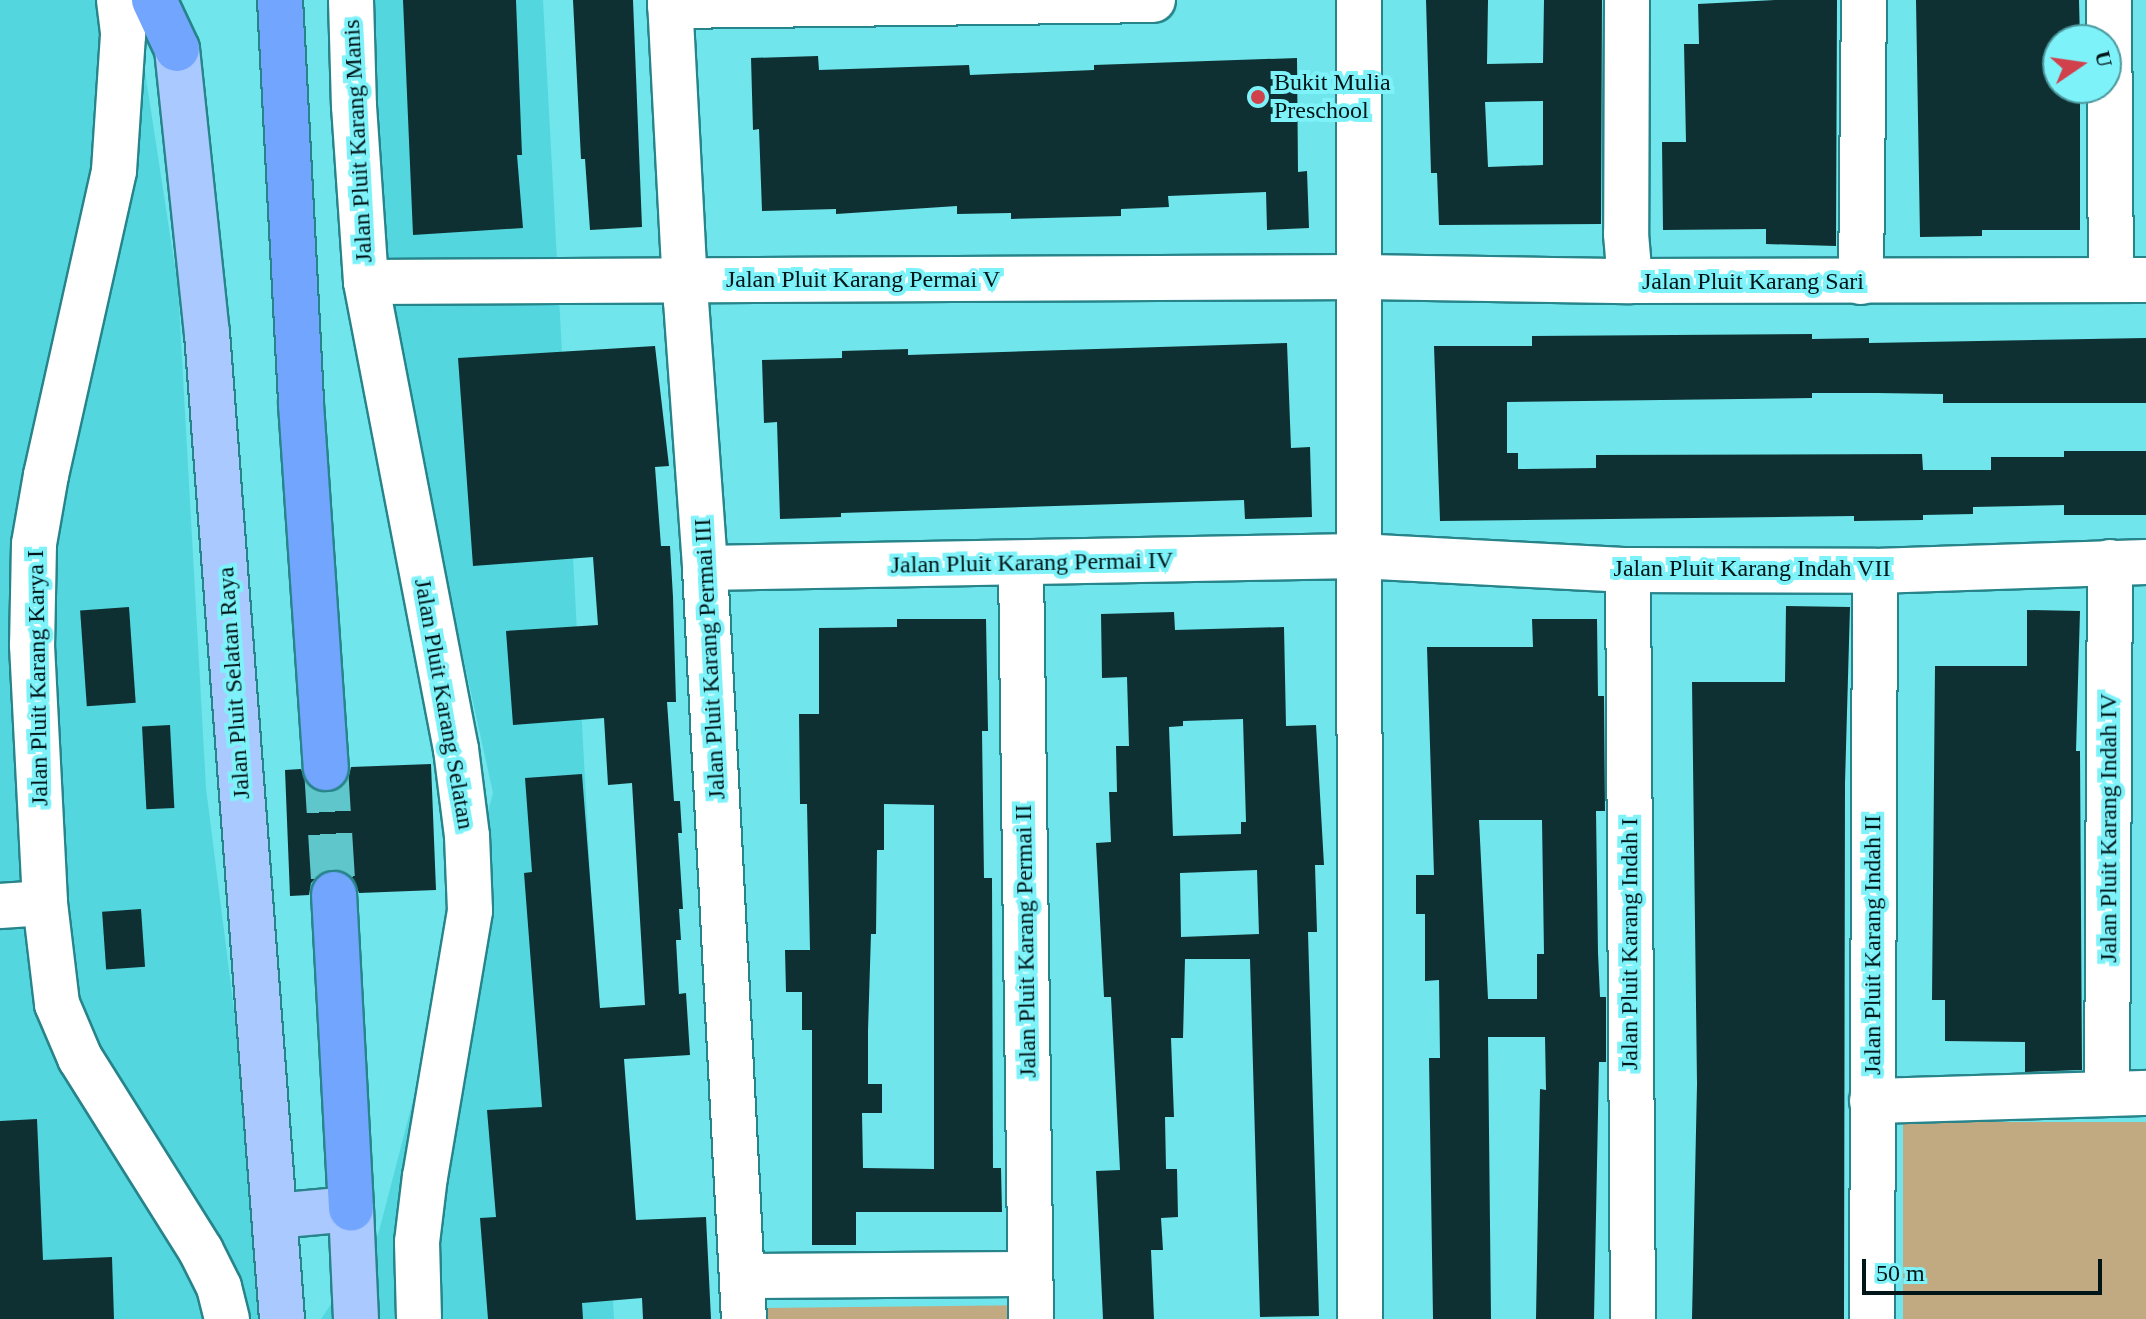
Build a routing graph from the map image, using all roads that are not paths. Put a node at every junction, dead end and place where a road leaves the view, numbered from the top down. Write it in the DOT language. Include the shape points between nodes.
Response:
graph roads {
  1 [pos="119,0"];
  2 [pos="154,0"];
  3 [pos="174,0"];
  4 [pos="280,0"];
  5 [pos="351,0"];
  6 [pos="1153,0"];
  7 [pos="1359,0"];
  8 [pos="1627,0"];
  9 [pos="1864,0"];
  10 [pos="2109,0"];
  11 [pos="670,3"];
  12 [pos="177,49"];
  13 [pos="1361,277"];
  14 [pos="2128,280"];
  15 [pos="1630,281"];
  16 [pos="366,282"];
  17 [pos="685,282"];
  18 [pos="1861,282"];
  19 [pos="1358,556"];
  20 [pos="2128,562"];
  21 [pos="1021,564"];
  22 [pos="705,568"];
  23 [pos="1628,570"];
  24 [pos="1875,571"];
  25 [pos="326,768"];
  26 [pos="334,894"];
  27 [pos="45,903"];
  28 [pos="0,906"];
  29 [pos="2127,1094"];
  30 [pos="1872,1101"];
  31 [pos="351,1209"];
  32 [pos="275,1216"];
  33 [pos="1030,1274"];
  34 [pos="742,1276"];
  35 [pos="227,1319"];
  36 [pos="282,1319"];
  37 [pos="356,1319"];
  38 [pos="419,1319"];
  39 [pos="744,1319"];
  40 [pos="1031,1319"];
  41 [pos="1360,1319"];
  42 [pos="1633,1319"];
  43 [pos="1872,1319"];
  1 -- 27 [label="street, Jalan Pluit Karang Karya I" via="123,35 114,171 34,544 32,645"];
  2 -- 12 [label="highway"];
  3 -- 12 [label="highway"];
  4 -- 25 [label="highway"];
  5 -- 16 [label="street, Jalan Pluit Karang Manis"];
  6 -- 11 [label="street"];
  7 -- 13 [label="street"];
  8 -- 15 [label="street"];
  9 -- 18 [label="street"];
  10 -- 14 [label="street"];
  11 -- 17 [label="street, Jalan Pluit Karang Permai III"];
  12 -- 32 [label="main road, Jalan Pluit Selatan Raya" via="208,348"];
  13 -- 15 [label="street, Jalan Pluit Karang Sari"];
  13 -- 17 [label="street, Jalan Pluit Karang Permai V"];
  13 -- 19 [label="street"];
  14 -- 18 [label="street, Jalan Pluit Karang Sari"];
  15 -- 18 [label="street, Jalan Pluit Karang Sari"];
  16 -- 17 [label="street, Jalan Pluit Karang Permai V"];
  16 -- 38 [label="street, Jalan Pluit Karang Selatan" via="456,749 467,836 470,911 425,1176 417,1242"];
  17 -- 22 [label="street, Jalan Pluit Karang Permai III"];
  19 -- 21 [label="street, Jalan Pluit Karang Permai IV"];
  19 -- 23 [label="street, Jalan Pluit Karang Indah VII"];
  19 -- 41 [label="street"];
  20 -- 24 [label="street, Jalan Pluit Karang Indah VII"];
  20 -- 29 [label="street, Jalan Pluit Karang Indah IV"];
  21 -- 22 [label="street, Jalan Pluit Karang Permai IV"];
  21 -- 33 [label="street, Jalan Pluit Karang Permai II"];
  22 -- 34 [label="street, Jalan Pluit Karang Permai III"];
  23 -- 24 [label="street, Jalan Pluit Karang Indah VII"];
  23 -- 42 [label="street, Jalan Pluit Karang Indah I"];
  24 -- 30 [label="street, Jalan Pluit Karang Indah II"];
  26 -- 31 [label="highway"];
  27 -- 28 [label="street"];
  27 -- 35 [label="street, Jalan Pluit Karang Karya I" via="57,1004 74,1045 201,1251"];
  29 -- 30 [label="street"];
  30 -- 43 [label="street, Jalan Pluit Karang Indah II"];
  31 -- 32 [label="main road"];
  31 -- 37 [label="main road"];
  32 -- 36 [label="main road, Jalan Pluit Selatan Raya"];
  33 -- 34 [label="street"];
  33 -- 40 [label="street, Jalan Pluit Karang Permai II"];
  34 -- 39 [label="street, Jalan Pluit Karang Permai III"];
}
